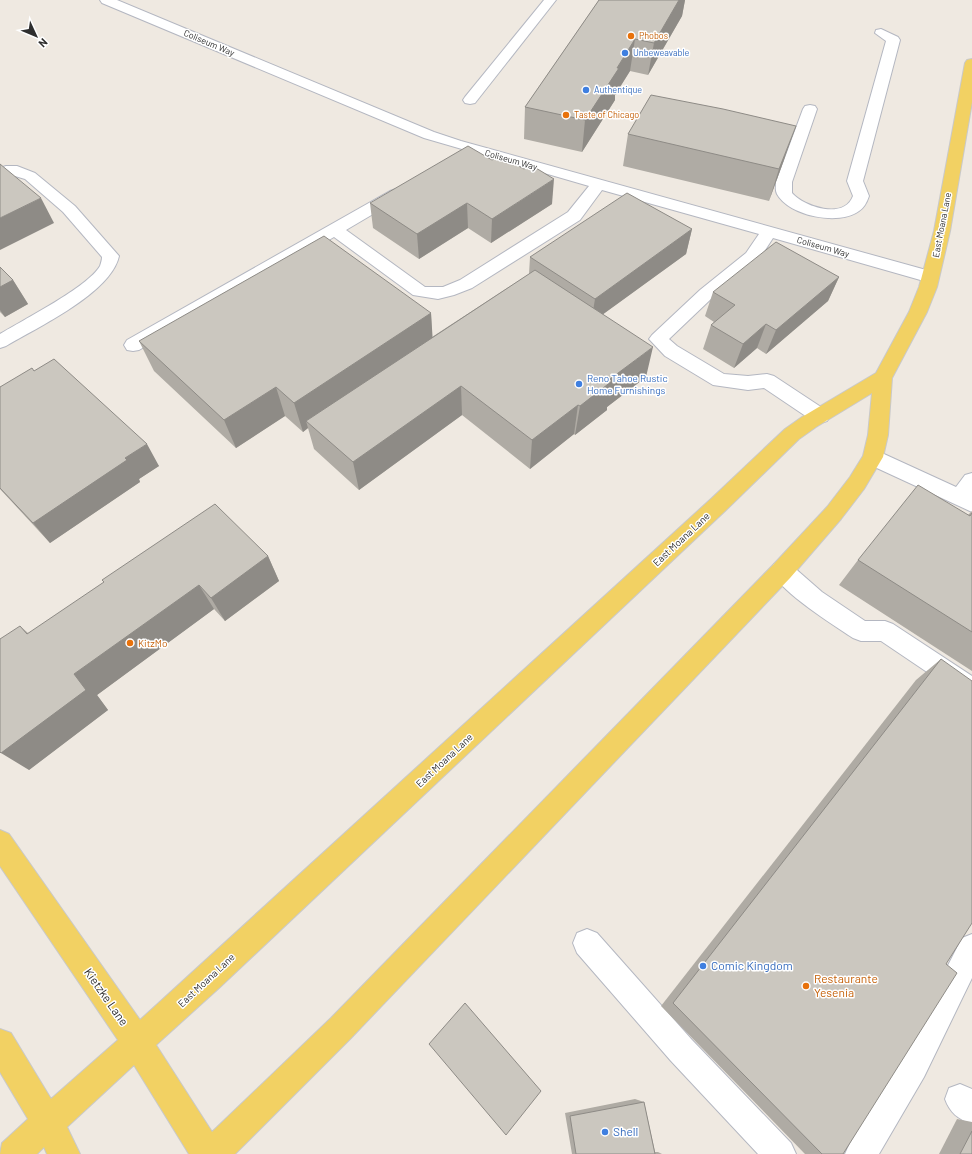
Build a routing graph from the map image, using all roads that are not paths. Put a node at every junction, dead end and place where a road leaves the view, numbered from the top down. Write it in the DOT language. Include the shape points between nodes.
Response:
graph roads {
  1 [pos="106,0"];
  2 [pos="550,0"];
  3 [pos="881,33"];
  4 [pos="971,70"];
  5 [pos="470,100"];
  6 [pos="810,109"];
  7 [pos="470,148"];
  8 [pos="452,161"];
  9 [pos="0,173"];
  10 [pos="600,184"];
  11 [pos="409,187"];
  12 [pos="334,229"];
  13 [pos="769,232"];
  14 [pos="931,277"];
  15 [pos="0,342"];
  16 [pos="133,345"];
  17 [pos="883,378"];
  18 [pos="820,416"];
  19 [pos="873,457"];
  20 [pos="972,481"];
  21 [pos="966,501"];
  22 [pos="782,571"];
  23 [pos="972,689"];
  24 [pos="0,843"];
  25 [pos="587,943"];
  26 [pos="972,948"];
  27 [pos="138,1043"];
  28 [pos="0,1044"];
  29 [pos="48,1123"];
  30 [pos="13,1154"];
  31 [pos="64,1154"];
  32 [pos="207,1154"];
  33 [pos="212,1154"];
  34 [pos="780,1154"];
  35 [pos="861,1154"];
  1 -- 7 [label="street, Coliseum Way" via="429,134"];
  2 -- 5 [label="street"];
  3 -- 6 [label="street" via="893,40 855,181 861,196 850,211 838,214 822,213 791,202 784,193 784,182"];
  4 -- 14 [label="main road, East Moana Lane" via="942,231"];
  7 -- 8 [label="street"];
  7 -- 10 [label="street, Coliseum Way"];
  9 -- 15 [label="street" via="16,171 30,176 69,209 111,256 107,269 95,282"];
  10 -- 12 [label="street" via="574,216 466,284 432,295 419,291"];
  10 -- 13 [label="street, Coliseum Way"];
  11 -- 12 [label="street"];
  12 -- 16 [label="street"];
  13 -- 14 [label="street, Coliseum Way"];
  13 -- 18 [label="street" via="752,257 706,294 658,339 671,351 720,380 748,383 767,381"];
  14 -- 17 [label="main road, East Moana Lane" via="918,312"];
  17 -- 18 [label="main road, East Moana Lane"];
  17 -- 19 [label="main road, East Moana Lane" via="878,435"];
  18 -- 27 [label="main road, East Moana Lane" via="792,434"];
  19 -- 21 [label="street"];
  19 -- 22 [label="main road, East Moana Lane" via="834,513"];
  20 -- 21 [label="street"];
  22 -- 23 [label="street" via="814,599 861,630 885,631"];
  22 -- 33 [label="main road, East Moana Lane" via="342,1028"];
  24 -- 27 [label="main road, Kietzke Lane"];
  25 -- 34 [label="street" via="748,1123"];
  26 -- 35 [label="street" via="913,1066"];
  27 -- 29 [label="main road, East Moana Lane"];
  27 -- 32 [label="main road, Kietzke Lane"];
  28 -- 29 [label="main road"];
  29 -- 30 [label="main road, East Moana Lane"];
  29 -- 31 [label="main road"];
}
